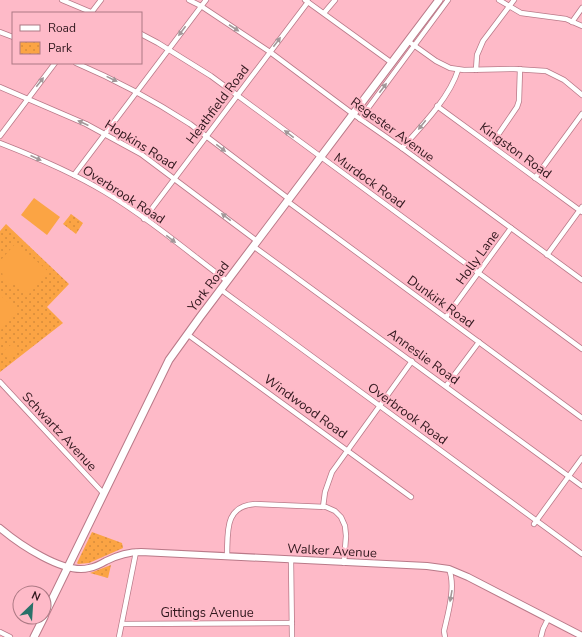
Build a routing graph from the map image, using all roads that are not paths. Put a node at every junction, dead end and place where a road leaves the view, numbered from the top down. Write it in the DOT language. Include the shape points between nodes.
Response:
graph roads {
  1 [pos="62,0"];
  2 [pos="101,0"];
  3 [pos="189,0"];
  4 [pos="206,0"];
  5 [pos="335,0"];
  6 [pos="439,0"];
  7 [pos="448,0"];
  8 [pos="499,0"];
  9 [pos="514,0"];
  10 [pos="306,1"];
  11 [pos="201,6"];
  12 [pos="508,7"];
  13 [pos="582,8"];
  14 [pos="90,12"];
  15 [pos="93,12"];
  16 [pos="324,13"];
  17 [pos="572,22"];
  18 [pos="582,26"];
  19 [pos="0,32"];
  20 [pos="142,35"];
  21 [pos="12,37"];
  22 [pos="411,43"];
  23 [pos="169,49"];
  24 [pos="270,52"];
  25 [pos="392,63"];
  26 [pos="54,64"];
  27 [pos="78,64"];
  28 [pos="520,69"];
  29 [pos="458,70"];
  30 [pos="476,70"];
  31 [pos="0,87"];
  32 [pos="137,91"];
  33 [pos="237,95"];
  34 [pos="582,95"];
  35 [pos="27,99"];
  36 [pos="437,106"];
  37 [pos="353,114"];
  38 [pos="582,114"];
  39 [pos="360,119"];
  40 [pos="104,133"];
  41 [pos="0,136"];
  42 [pos="206,137"];
  43 [pos="0,142"];
  44 [pos="491,145"];
  45 [pos="402,148"];
  46 [pos="320,158"];
  47 [pos="74,175"];
  48 [pos="175,178"];
  49 [pos="535,178"];
  50 [pos="288,200"];
  51 [pos="581,210"];
  52 [pos="144,219"];
  53 [pos="511,228"];
  54 [pos="255,243"];
  55 [pos="547,255"];
  56 [pos="478,273"];
  57 [pos="582,280"];
  58 [pos="227,281"];
  59 [pos="220,289"];
  60 [pos="446,318"];
  61 [pos="187,334"];
  62 [pos="478,342"];
  63 [pos="582,349"];
  64 [pos="412,361"];
  65 [pos="0,382"];
  66 [pos="446,386"];
  67 [pos="380,406"];
  68 [pos="582,418"];
  69 [pos="348,451"];
  70 [pos="582,458"];
  71 [pos="569,476"];
  72 [pos="582,486"];
  73 [pos="104,494"];
  74 [pos="411,497"];
  75 [pos="323,507"];
  76 [pos="535,522"];
  77 [pos="0,528"];
  78 [pos="136,552"];
  79 [pos="582,554"];
  80 [pos="227,556"];
  81 [pos="291,559"];
  82 [pos="344,563"];
  83 [pos="67,568"];
  84 [pos="449,569"];
  85 [pos="52,600"];
  86 [pos="548,619"];
  87 [pos="292,623"];
  88 [pos="122,624"];
  89 [pos="40,625"];
  90 [pos="0,632"];
  91 [pos="582,636"];
  92 [pos="10,637"];
  93 [pos="34,637"];
  94 [pos="119,637"];
  95 [pos="292,637"];
  96 [pos="445,637"];
  97 [pos="541,637"];
  1 -- 14 [label="street"];
  2 -- 15 [label="street"];
  3 -- 11 [label="street, Regester Avenue"];
  4 -- 11 [label="street"];
  5 -- 16 [label="street"];
  6 -- 22 [label="main road, York Road"];
  7 -- 22 [label="street, York Road"];
  8 -- 12 [label="street"];
  9 -- 12 [label="street"];
  10 -- 16 [label="street"];
  24 -- 10 [label="street, Heathfield Road, one-way"];
  11 -- 23 [label="street, one-way"];
  11 -- 24 [label="street, Regester Avenue, one-way"];
  12 -- 17 [label="street" via="524,14 556,17"];
  12 -- 30 [label="street" via="483,41 477,55"];
  13 -- 17 [label="street"];
  16 -- 25 [label="street"];
  17 -- 18 [label="street"];
  19 -- 21 [label="street"];
  20 -- 23 [label="street, Murdock Road"];
  22 -- 25 [label="main road, York Road"];
  22 -- 29 [label="street" via="436,61"];
  39 -- 22 [label="street, York Road, one-way"];
  23 -- 32 [label="street"];
  23 -- 33 [label="street, Murdock Road"];
  24 -- 33 [label="street, Heathfield Road"];
  24 -- 37 [label="street, Regester Avenue"];
  25 -- 37 [label="main road, York Road"];
  35 -- 26 [label="street, one-way"];
  27 -- 32 [label="street, Dunkirk Road, one-way"];
  28 -- 30 [label="street"];
  28 -- 34 [label="street" via="546,71 564,80"];
  28 -- 44 [label="street" via="517,107"];
  29 -- 30 [label="street"];
  29 -- 36 [label="street"];
  31 -- 35 [label="street, Hopkins Road"];
  32 -- 40 [label="street"];
  32 -- 42 [label="street, Dunkirk Road"];
  33 -- 42 [label="street, Heathfield Road"];
  46 -- 33 [label="street, Murdock Road, one-way"];
  40 -- 35 [label="street, Hopkins Road, one-way"];
  35 -- 41 [label="street"];
  36 -- 44 [label="street, Kingston Road"];
  36 -- 45 [label="street, one-way"];
  37 -- 39 [label="street, Regester Avenue"];
  37 -- 46 [label="main road, York Road"];
  38 -- 49 [label="street"];
  39 -- 45 [label="street, Regester Avenue"];
  40 -- 47 [label="street"];
  40 -- 48 [label="street, Hopkins Road" via="141,154"];
  42 -- 48 [label="street, Heathfield Road"];
  42 -- 50 [label="street, Dunkirk Road, one-way"];
  43 -- 47 [label="street, Overbrook Road, one-way"];
  44 -- 49 [label="street, Kingston Road"];
  45 -- 53 [label="street, Regester Avenue"];
  46 -- 50 [label="main road, York Road"];
  46 -- 56 [label="street, Murdock Road"];
  47 -- 52 [label="street, Overbrook Road"];
  48 -- 52 [label="street, Heathfield Road"];
  54 -- 48 [label="street, Hopkins Road, one-way"];
  49 -- 51 [label="street, Kingston Road"];
  50 -- 54 [label="main road, York Road"];
  50 -- 60 [label="street, Dunkirk Road"];
  51 -- 55 [label="street"];
  52 -- 58 [label="street, Overbrook Road, one-way"];
  53 -- 55 [label="street, Regester Avenue"];
  53 -- 56 [label="street, Holly Lane"];
  54 -- 58 [label="main road, York Road"];
  54 -- 64 [label="street, Anneslie Road"];
  55 -- 57 [label="street, Regester Avenue"];
  56 -- 60 [label="street, Holly Lane"];
  56 -- 63 [label="street, Murdock Road"];
  58 -- 59 [label="main road, York Road"];
  59 -- 61 [label="main road, York Road"];
  59 -- 67 [label="street, Overbrook Road"];
  60 -- 62 [label="street, Dunkirk Road"];
  61 -- 69 [label="street, Windwood Road"];
  61 -- 73 [label="main road, York Road" via="169,360"];
  62 -- 66 [label="street"];
  62 -- 68 [label="street, Dunkirk Road"];
  64 -- 66 [label="street, Anneslie Road"];
  64 -- 67 [label="street"];
  65 -- 73 [label="street, Schwartz Avenue"];
  66 -- 71 [label="street, Anneslie Road"];
  67 -- 69 [label="street"];
  67 -- 76 [label="street, Overbrook Road"];
  69 -- 74 [label="street, Windwood Road"];
  69 -- 75 [label="street" via="332,472"];
  70 -- 71 [label="street"];
  71 -- 72 [label="street, Anneslie Road"];
  71 -- 76 [label="street"];
  73 -- 83 [label="main road, York Road"];
  75 -- 80 [label="street" via="247,504 241,507 229,522"];
  75 -- 82 [label="street" via="335,511 343,520 346,536"];
  76 -- 79 [label="street, Overbrook Road"];
  77 -- 83 [label="street" via="22,546"];
  78 -- 80 [label="street, Walker Avenue"];
  78 -- 83 [label="street, Walker Avenue" via="122,554 87,569"];
  78 -- 88 [label="street"];
  80 -- 81 [label="street, Walker Avenue"];
  81 -- 82 [label="street, Walker Avenue"];
  81 -- 87 [label="street"];
  82 -- 84 [label="street, Walker Avenue"];
  83 -- 85 [label="main road, York Road"];
  84 -- 86 [label="street, Walker Avenue"];
  84 -- 96 [label="street, one-way" via="452,589"];
  86 -- 91 [label="street, Walker Avenue"];
  86 -- 97 [label="street"];
  87 -- 88 [label="street, Gittings Avenue"];
  87 -- 95 [label="street"];
  88 -- 94 [label="street"];
  89 -- 93 [label="main road, York Road"];
  90 -- 92 [label="street"];
}
